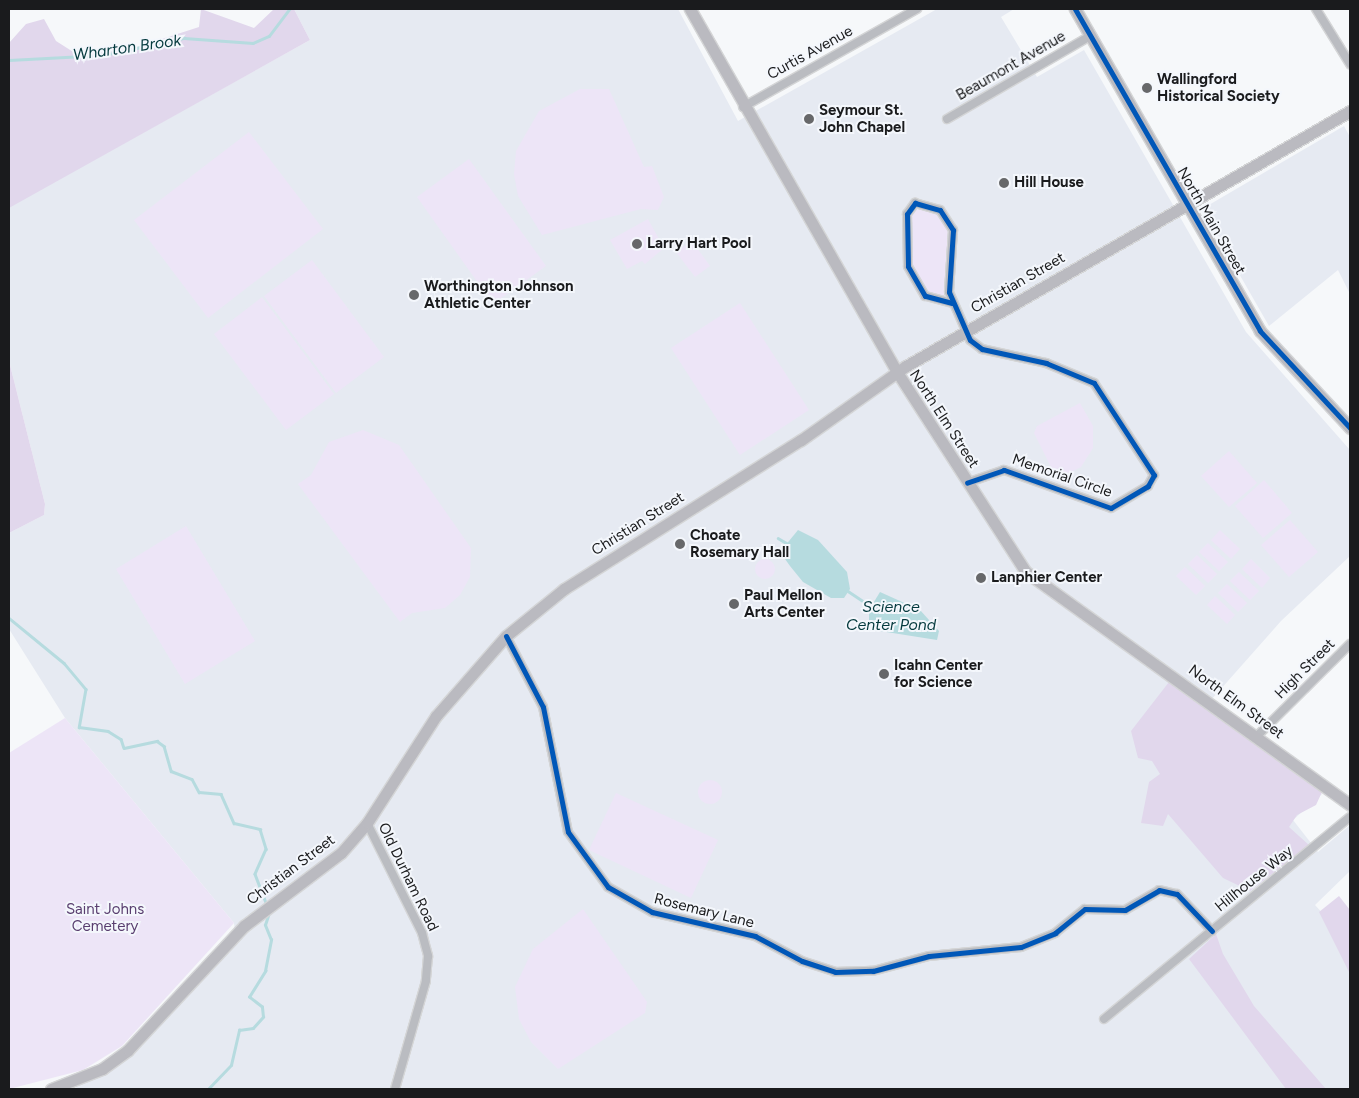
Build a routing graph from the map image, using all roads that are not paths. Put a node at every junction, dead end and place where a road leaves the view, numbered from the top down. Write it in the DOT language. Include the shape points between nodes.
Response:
graph roads {
  1 [pos="690,9"];
  2 [pos="917,9"];
  3 [pos="1075,9"];
  4 [pos="1316,9"];
  5 [pos="1090,36"];
  6 [pos="1350,64"];
  7 [pos="743,107"];
  8 [pos="1350,111"];
  9 [pos="947,119"];
  10 [pos="1186,205"];
  11 [pos="952,303"];
  12 [pos="965,331"];
  13 [pos="896,372"];
  14 [pos="1350,428"];
  15 [pos="967,483"];
  16 [pos="506,636"];
  17 [pos="1350,644"];
  18 [pos="1258,735"];
  19 [pos="1350,805"];
  20 [pos="1350,816"];
  21 [pos="366,823"];
  22 [pos="1212,931"];
  23 [pos="1104,1018"];
  24 [pos="51,1089"];
  25 [pos="394,1089"];
  1 -- 7 [label="main road, North Elm Street"];
  2 -- 7 [label="street, Curtis Avenue"];
  3 -- 5 [label="main road, North Main Street"];
  4 -- 6 [label="street"];
  5 -- 9 [label="street, Beaumont Avenue"];
  5 -- 10 [label="main road, North Main Street"];
  7 -- 13 [label="main road, North Elm Street"];
  8 -- 10 [label="main road, Christian Street"];
  10 -- 12 [label="main road, Christian Street"];
  10 -- 14 [label="main road, North Main Street" via="1267,340"];
  11 -- 11 [label="street" via="953,230 940,210 915,203 907,214 908,266 925,296"];
  11 -- 12 [label="street"];
  12 -- 13 [label="main road, Christian Street"];
  12 -- 15 [label="street, Memorial Circle" via="982,349 1046,363 1094,383 1154,475 1148,486 1111,508 1004,470"];
  13 -- 15 [label="main road, North Elm Street"];
  13 -- 16 [label="main road, Christian Street" via="802,440 564,589"];
  15 -- 18 [label="main road, North Elm Street" via="1038,584"];
  16 -- 21 [label="main road, Christian Street" via="436,716"];
  16 -- 22 [label="street, Rosemary Lane" via="543,707 568,832 608,887 652,912 748,933 835,972 873,971 929,956 1022,947 1055,933 1085,910 1125,910 1159,890 1177,894"];
  17 -- 18 [label="street, High Street"];
  18 -- 19 [label="main road, North Elm Street"];
  20 -- 22 [label="street, Hillhouse Way"];
  21 -- 24 [label="main road, Christian Street" via="341,853 268,906 212,957 128,1050 102,1069"];
  21 -- 25 [label="street, Old Durham Road" via="422,933 428,956 426,981"];
  22 -- 23 [label="street, Hillhouse Way"];
}
